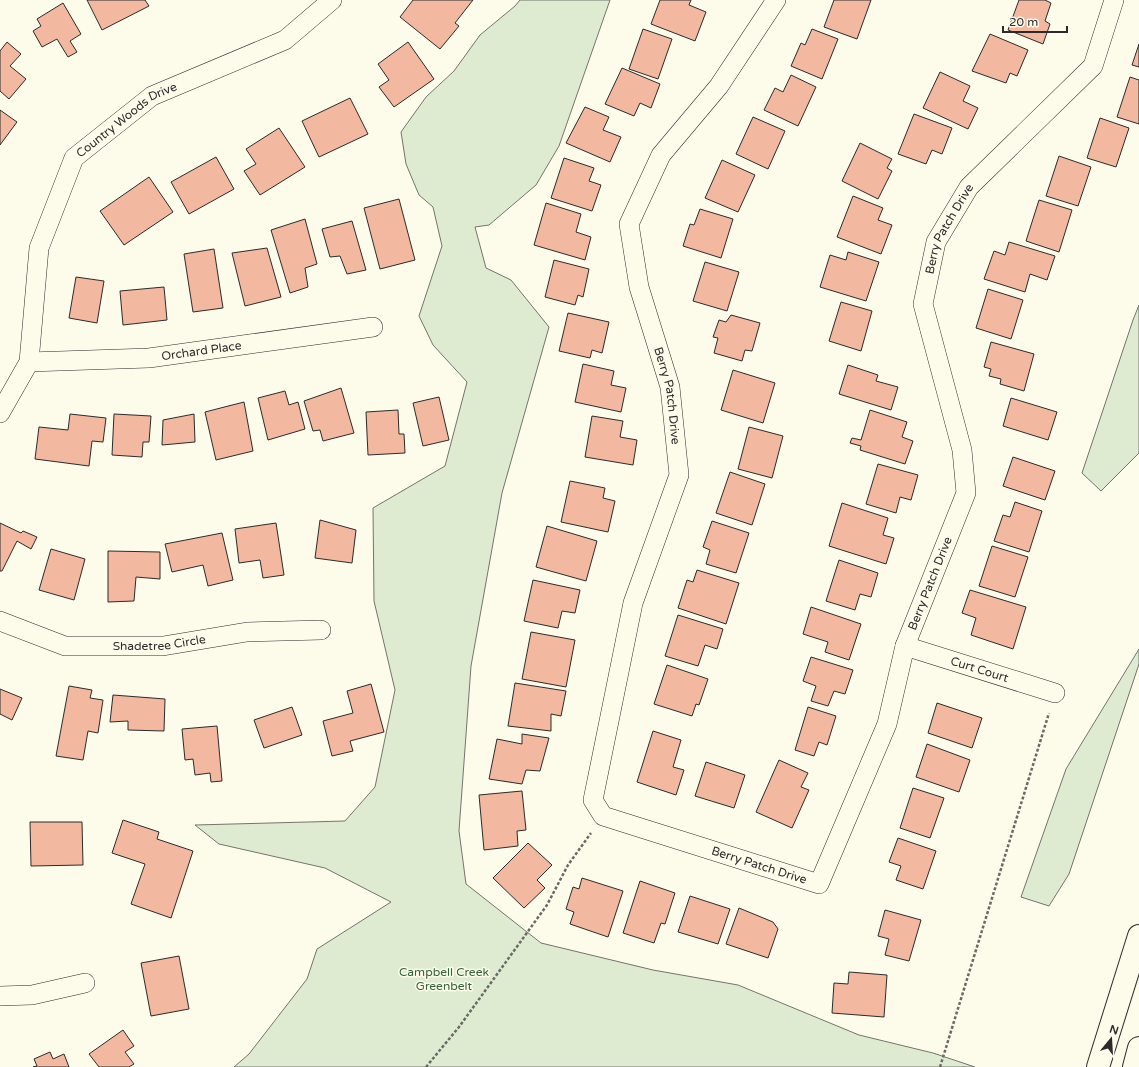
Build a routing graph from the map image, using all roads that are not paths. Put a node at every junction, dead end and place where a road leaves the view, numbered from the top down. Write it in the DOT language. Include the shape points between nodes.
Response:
graph roads {
  1 [pos="332,0"];
  2 [pos="776,0"];
  3 [pos="1114,0"];
  4 [pos="373,327"];
  5 [pos="29,362"];
  6 [pos="0,413"];
  7 [pos="0,621"];
  8 [pos="321,630"];
  9 [pos="905,646"];
  10 [pos="1054,693"];
  11 [pos="1139,936"];
  12 [pos="85,983"];
  13 [pos="0,996"];
  14 [pos="1139,1048"];
  15 [pos="1098,1067"];
  16 [pos="1134,1067"];
  1 -- 5 [label="street, Country Woods Drive" via="285,40 152,96 74,158 39,248"];
  2 -- 9 [label="street, Berry Patch Drive" via="718,86 662,155 628,224 639,288 670,386 679,475 633,603 592,800 603,816 819,884 887,724"];
  3 -- 9 [label="street, Berry Patch Drive" via="1093,66 968,187 936,242 923,304 962,450 966,492"];
  4 -- 5 [label="street, Orchard Place" via="149,358"];
  5 -- 6 [label="street, Country Woods Drive"];
  7 -- 8 [label="street, Shadetree Circle" via="65,646 163,646 247,632"];
  9 -- 10 [label="street, Curt Court"];
  11 -- 15 [label="highway"];
  12 -- 13 [label="street" via="32,995"];
  14 -- 16 [label="highway"];
}
